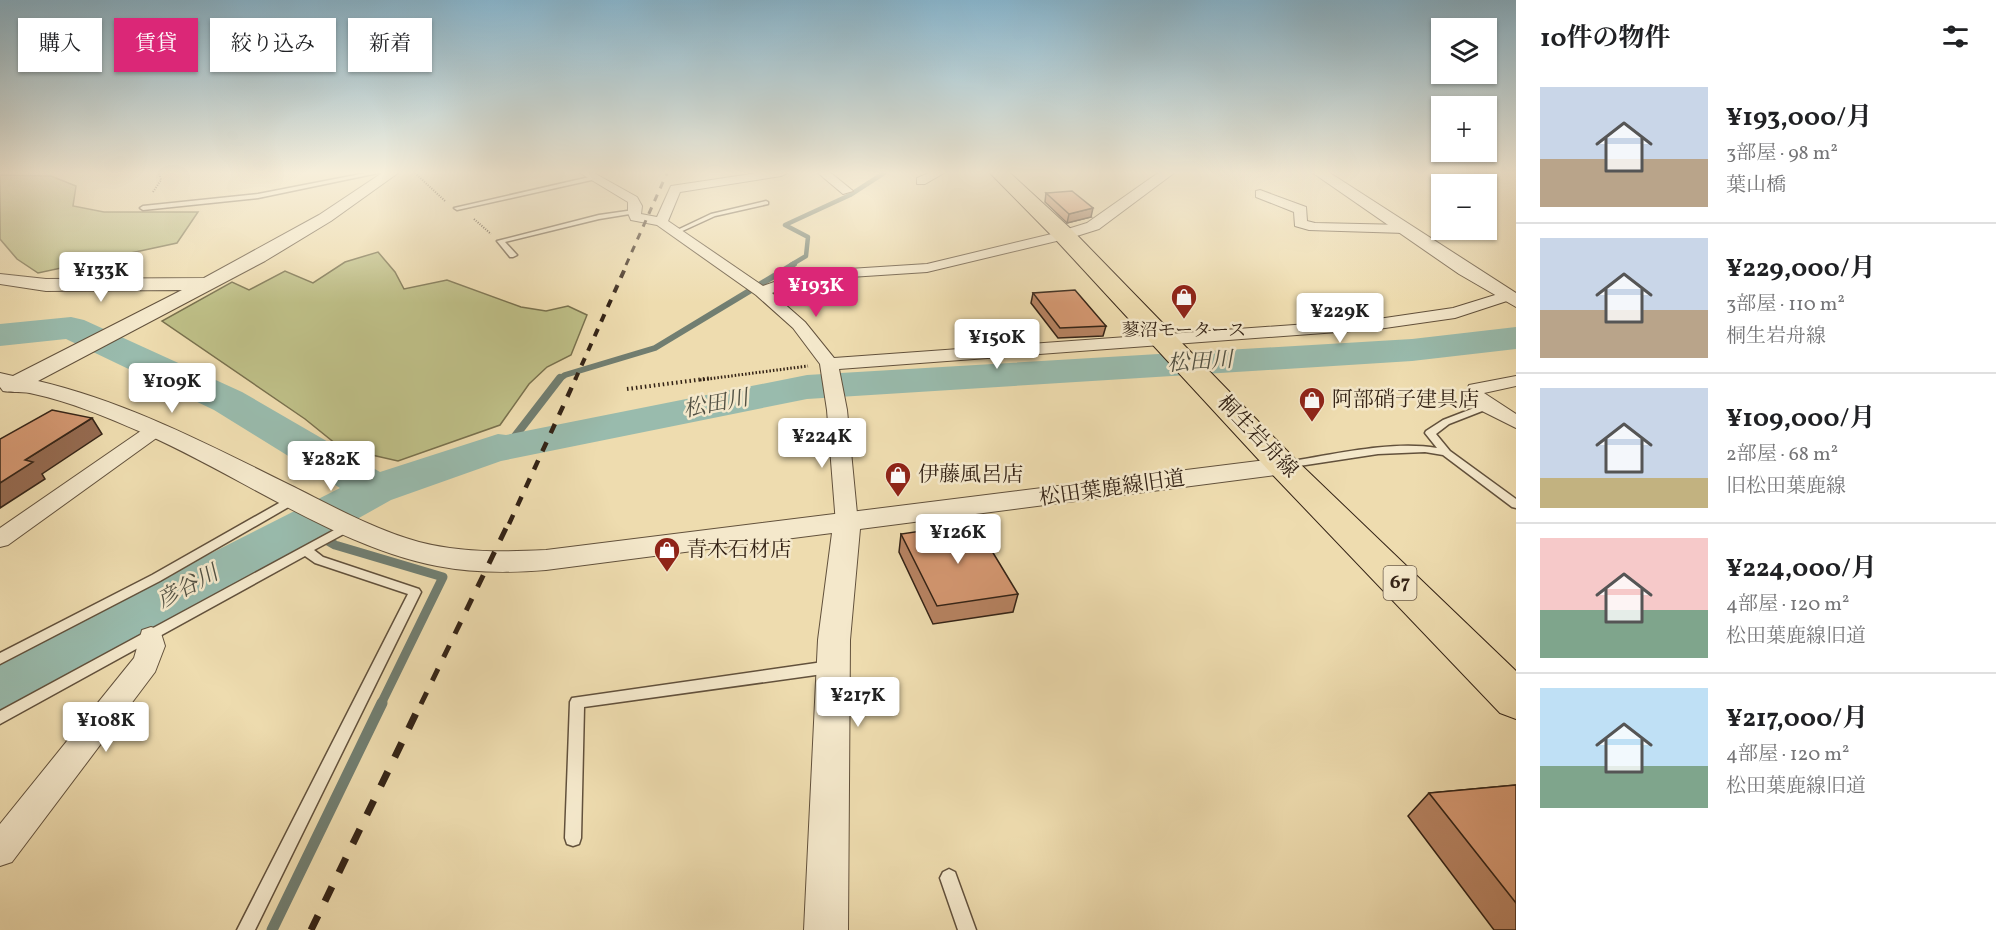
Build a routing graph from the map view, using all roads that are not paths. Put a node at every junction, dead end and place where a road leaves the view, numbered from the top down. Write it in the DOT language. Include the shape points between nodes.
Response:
graph roads {
  1 [pos="326,216"];
  2 [pos="603,216"];
  3 [pos="635,216"];
  4 [pos="663,216"];
  5 [pos="710,216"];
  6 [pos="1044,216"];
  7 [pos="1106,216"];
  8 [pos="1301,216"];
  9 [pos="1388,216"];
  10 [pos="661,222"];
  11 [pos="1406,228"];
  12 [pos="676,232"];
  13 [pos="1064,235"];
  14 [pos="513,255"];
  15 [pos="0,279"];
  16 [pos="209,284"];
  17 [pos="761,292"];
  18 [pos="1512,298"];
  19 [pos="1166,344"];
  20 [pos="830,367"];
  21 [pos="1516,381"];
  22 [pos="6,385"];
  23 [pos="1487,406"];
  24 [pos="1516,422"];
  25 [pos="155,430"];
  26 [pos="1446,453"];
  27 [pos="1283,466"];
  28 [pos="299,501"];
  29 [pos="1516,504"];
  30 [pos="847,524"];
  31 [pos="340,528"];
  32 [pos="0,539"];
  33 [pos="312,548"];
  34 [pos="150,637"];
  35 [pos="0,659"];
  36 [pos="833,666"];
  37 [pos="1516,700"];
  38 [pos="0,718"];
  39 [pos="573,838"];
  40 [pos="0,850"];
  41 [pos="949,878"];
  42 [pos="246,930"];
  43 [pos="826,930"];
  44 [pos="967,930"];
  1 -- 16 [label="street"];
  2 -- 14 [label="lane" via="500,241"];
  3 -- 10 [label="street"];
  4 -- 10 [label="street"];
  5 -- 12 [label="lane"];
  6 -- 13 [label="main road, 桐生岩舟線 / 67"];
  7 -- 13 [label="street" via="1093,226"];
  8 -- 11 [label="street" via="1300,223 1314,227"];
  9 -- 11 [label="street"];
  10 -- 12 [label="street"];
  11 -- 18 [label="street"];
  12 -- 17 [label="street"];
  13 -- 17 [label="street" via="927,268 802,276"];
  13 -- 19 [label="main road, 桐生岩舟線 / 67"];
  15 -- 16 [label="street" via="46,285"];
  16 -- 22 [label="street"];
  17 -- 20 [label="street" via="799,325"];
  18 -- 19 [label="street" via="1406,321"];
  19 -- 20 [label="street"];
  19 -- 27 [label="main road, 桐生岩舟線 / 67"];
  20 -- 30 [label="street"];
  21 -- 23 [label="street" via="1476,389 1474,394"];
  22 -- 25 [label="street, 松田葉鹿線旧道" via="85,403"];
  23 -- 24 [label="street"];
  23 -- 26 [label="lane" via="1446,422 1431,433"];
  25 -- 28 [label="street, 松田葉鹿線旧道"];
  25 -- 32 [label="street"];
  26 -- 27 [label="lane" via="1425,449 1378,451"];
  26 -- 29 [label="lane"];
  27 -- 30 [label="street, 松田葉鹿線旧道"];
  27 -- 37 [label="main road, 桐生岩舟線 / 67"];
  28 -- 31 [label="street, 松田葉鹿線旧道"];
  28 -- 35 [label="lane"];
  30 -- 31 [label="street, 松田葉鹿線旧道" via="521,562 420,552"];
  30 -- 36 [label="street"];
  31 -- 33 [label="lane"];
  33 -- 34 [label="lane"];
  33 -- 42 [label="lane" via="319,560 415,592"];
  34 -- 38 [label="lane"];
  34 -- 40 [label="street" via="152,646 145,664"];
  36 -- 39 [label="lane" via="577,702"];
  36 -- 43 [label="street"];
  41 -- 44 [label="lane"];
}
